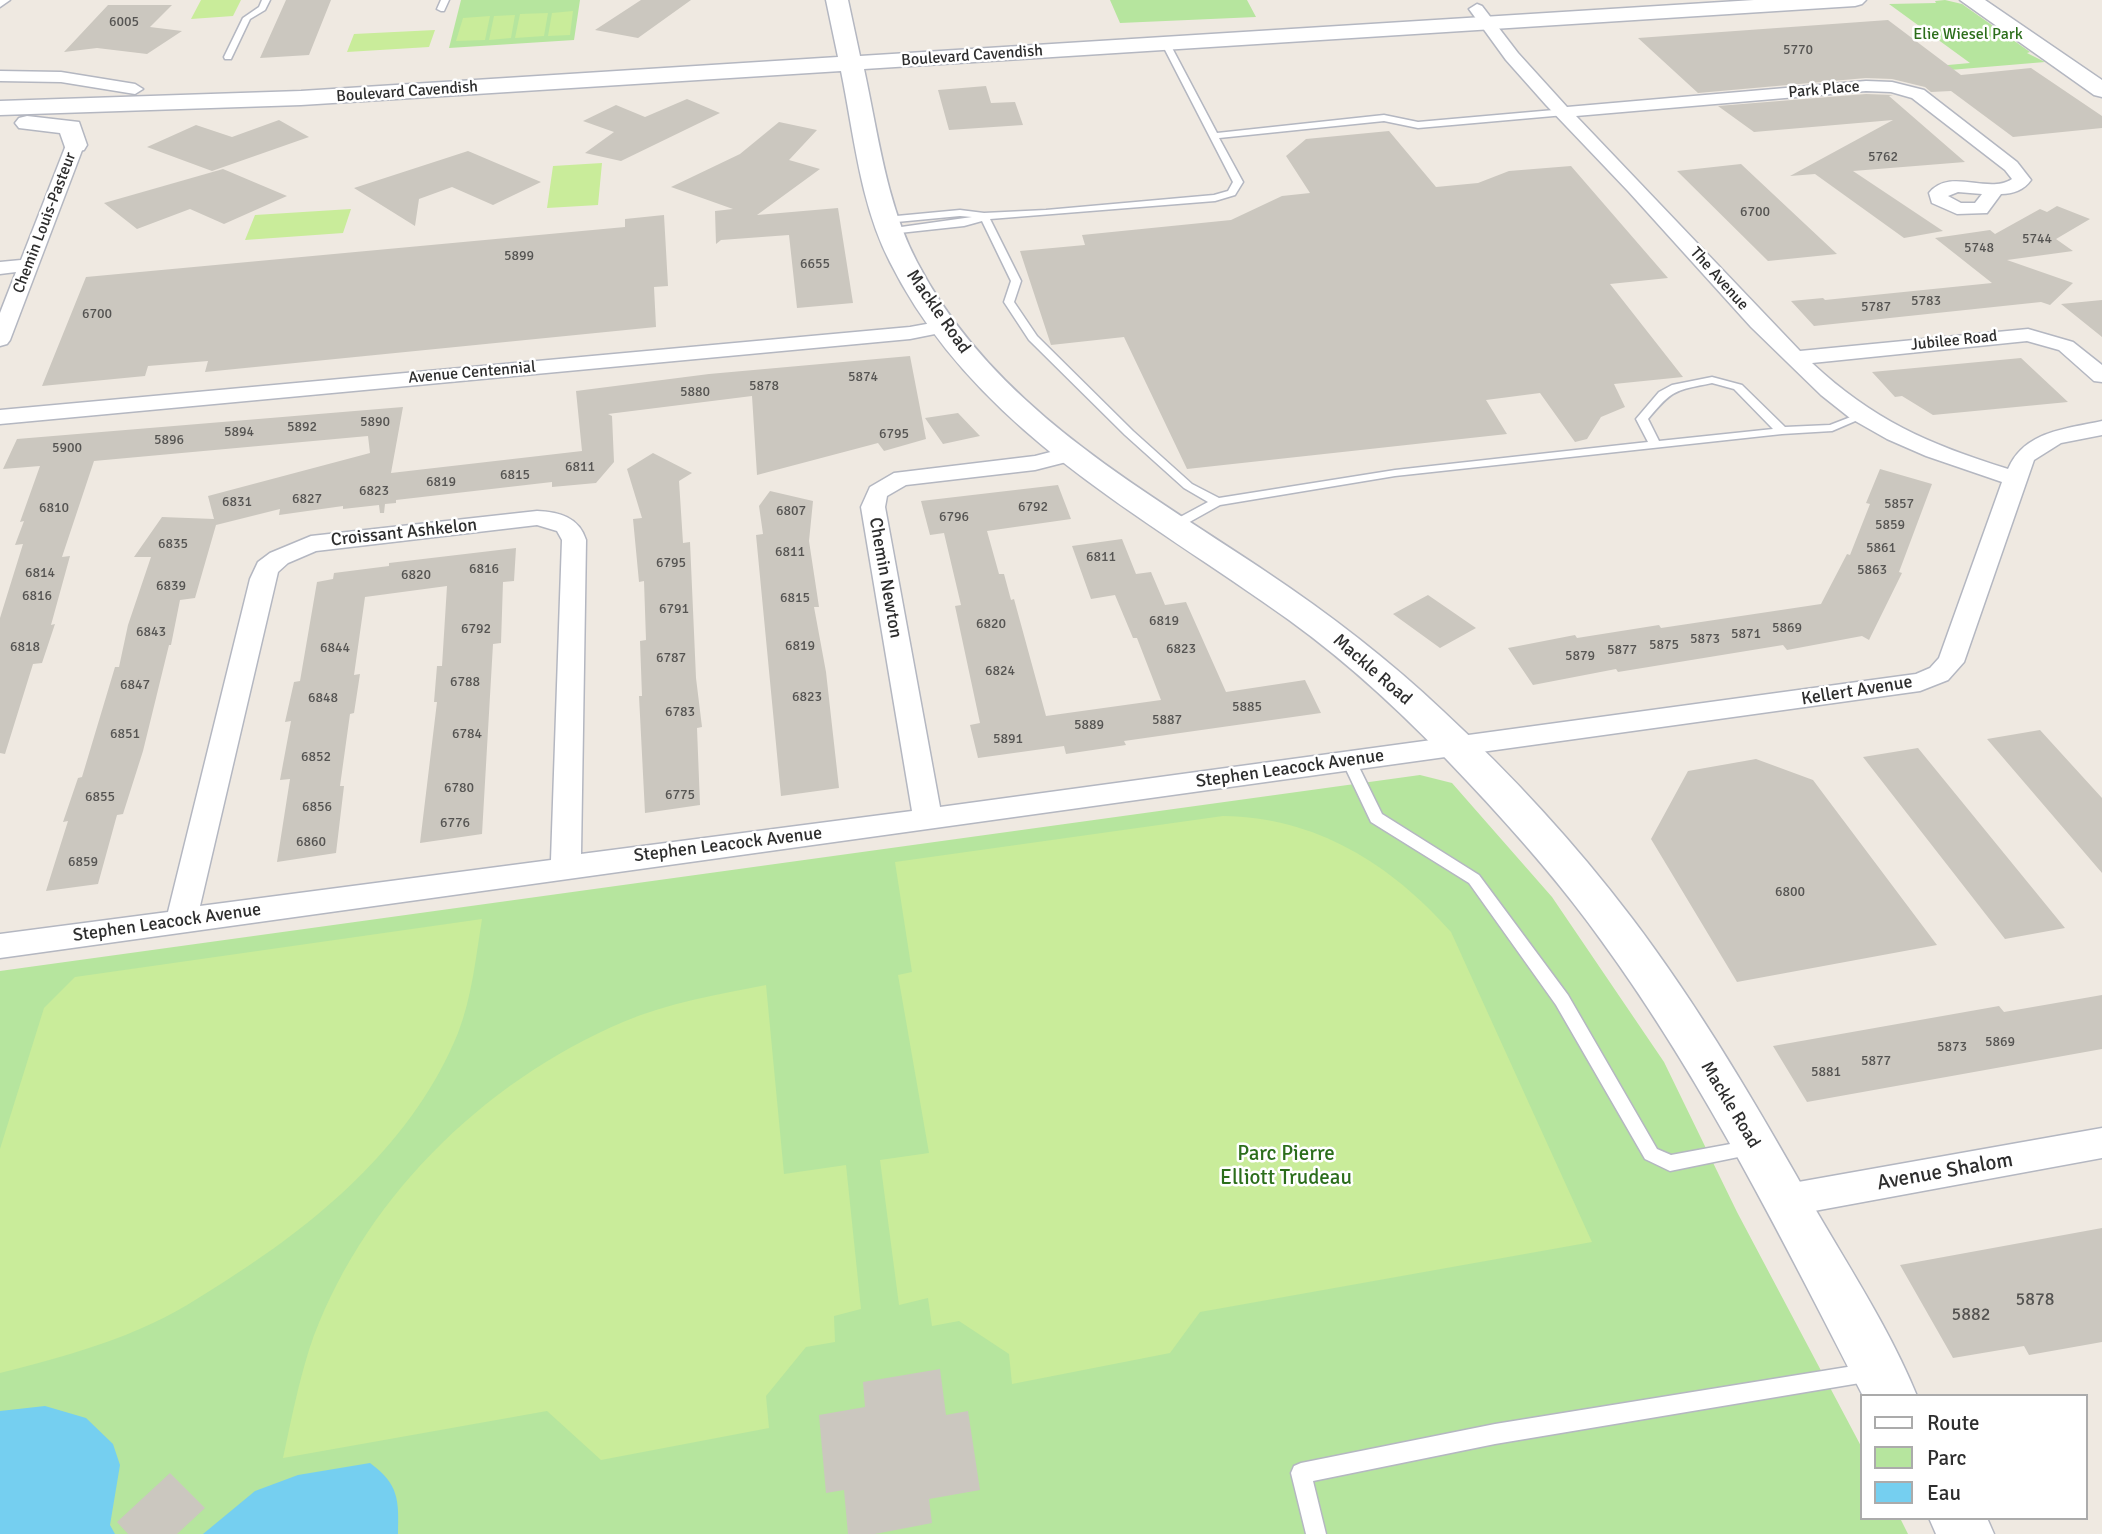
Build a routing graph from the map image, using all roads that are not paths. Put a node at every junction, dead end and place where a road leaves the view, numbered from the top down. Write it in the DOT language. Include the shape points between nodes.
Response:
graph roads {
  1 [pos="266,0"];
  2 [pos="836,0"];
  3 [pos="1619,0"];
  4 [pos="1855,0"];
  5 [pos="1971,0"];
  6 [pos="1996,0"];
  7 [pos="1478,11"];
  8 [pos="1166,44"];
  9 [pos="228,57"];
  10 [pos="849,57"];
  11 [pos="2102,71"];
  12 [pos="0,76"];
  13 [pos="2102,90"];
  14 [pos="0,92"];
  15 [pos="139,97"];
  16 [pos="0,110"];
  17 [pos="1564,112"];
  18 [pos="0,123"];
  19 [pos="1214,136"];
  20 [pos="75,145"];
  21 [pos="1995,189"];
  22 [pos="984,216"];
  23 [pos="888,225"];
  24 [pos="29,265"];
  25 [pos="0,268"];
  26 [pos="943,327"];
  27 [pos="0,340"];
  28 [pos="1795,358"];
  29 [pos="2102,376"];
  30 [pos="1861,416"];
  31 [pos="0,417"];
  32 [pos="2102,428"];
  33 [pos="1782,431"];
  34 [pos="1655,445"];
  35 [pos="1069,454"];
  36 [pos="2014,478"];
  37 [pos="1217,502"];
  38 [pos="1173,526"];
  39 [pos="1457,747"];
  40 [pos="1349,761"];
  41 [pos="928,820"];
  42 [pos="566,868"];
  43 [pos="181,922"];
  44 [pos="0,946"];
  45 [pos="2102,1143"];
  46 [pos="1756,1148"];
  47 [pos="1787,1200"];
  48 [pos="1885,1384"];
  49 [pos="1316,1534"];
  1 -- 9 [label="lane" via="247,18"];
  2 -- 10 [label="main road, Mackle Road"];
  3 -- 7 [label="main road, Boulevard Cavendish"];
  4 -- 7 [label="main road, Boulevard Cavendish"];
  5 -- 13 [label="main road"];
  6 -- 11 [label="main road"];
  7 -- 8 [label="main road, Boulevard Cavendish"];
  7 -- 10 [label="main road, Boulevard Cavendish"];
  7 -- 17 [label="street, The Avenue" via="1494,36"];
  8 -- 10 [label="main road, Boulevard Cavendish"];
  8 -- 19 [label="lane"];
  10 -- 15 [label="main road, Boulevard Cavendish" via="292,83"];
  10 -- 23 [label="main road, Mackle Road"];
  12 -- 15 [label="street, Boulevard Cavendish" via="61,77"];
  14 -- 15 [label="main road, Boulevard Cavendish"];
  15 -- 16 [label="main road, Boulevard Cavendish"];
  15 -- 20 [label="main road" via="99,120"];
  17 -- 19 [label="lane" via="1418,125 1384,118"];
  17 -- 21 [label="street, Park Place" via="1866,86 1897,88 1922,97 2021,176 2018,184"];
  17 -- 28 [label="street, The Avenue"];
  18 -- 20 [label="main road" via="66,125 73,130"];
  19 -- 22 [label="lane" via="1238,182 1232,193"];
  20 -- 24 [label="street, Chemin Louis-Pasteur"];
  22 -- 23 [label="lane" via="964,223"];
  22 -- 37 [label="lane" via="1016,281 1009,302 1033,338 1156,458 1188,486"];
  23 -- 26 [label="main road, Mackle Road" via="912,278"];
  24 -- 25 [label="street"];
  24 -- 27 [label="street, Chemin Louis-Pasteur"];
  26 -- 31 [label="street, Avenue Centennial"];
  26 -- 35 [label="main road, Mackle Road" via="1003,396"];
  28 -- 29 [label="street, Jubilee Road" via="2028,335 2066,346"];
  28 -- 30 [label="street, The Avenue"];
  30 -- 33 [label="lane" via="1832,428"];
  30 -- 36 [label="street, The Avenue" via="1922,445"];
  32 -- 36 [label="street, Kellert Avenue" via="2045,442 2024,457"];
  33 -- 34 [label="lane"];
  33 -- 34 [label="lane" via="1738,387 1712,380 1676,387 1652,406 1642,419"];
  34 -- 37 [label="lane" via="1395,473"];
  35 -- 38 [label="main road, Mackle Road"];
  35 -- 41 [label="street, Chemin Newton" via="1035,463 902,478 884,486 873,498"];
  36 -- 39 [label="street, Kellert Avenue" via="1956,652 1939,674 1907,685"];
  37 -- 38 [label="lane"];
  38 -- 39 [label="main road, Mackle Road" via="1327,631"];
  39 -- 40 [label="street, Stephen Leacock Avenue"];
  39 -- 46 [label="main road, Mackle Road" via="1552,849 1619,931"];
  40 -- 41 [label="street, Stephen Leacock Avenue"];
  40 -- 46 [label="lane" via="1376,818 1474,879 1562,1000 1651,1154 1670,1163"];
  41 -- 42 [label="street, Stephen Leacock Avenue"];
  42 -- 43 [label="street, Stephen Leacock Avenue"];
  42 -- 43 [label="street, Croissant Ashkelon" via="571,531 558,521 537,518 321,542 286,553 267,568 262,579"];
  43 -- 44 [label="street, Stephen Leacock Avenue"];
  45 -- 47 [label="street, Avenue Shalom"];
  46 -- 47 [label="main road, Mackle Road"];
  47 -- 48 [label="main road, Mackle Road"];
  48 -- 49 [label="lane" via="1495,1434 1301,1473"];
}
